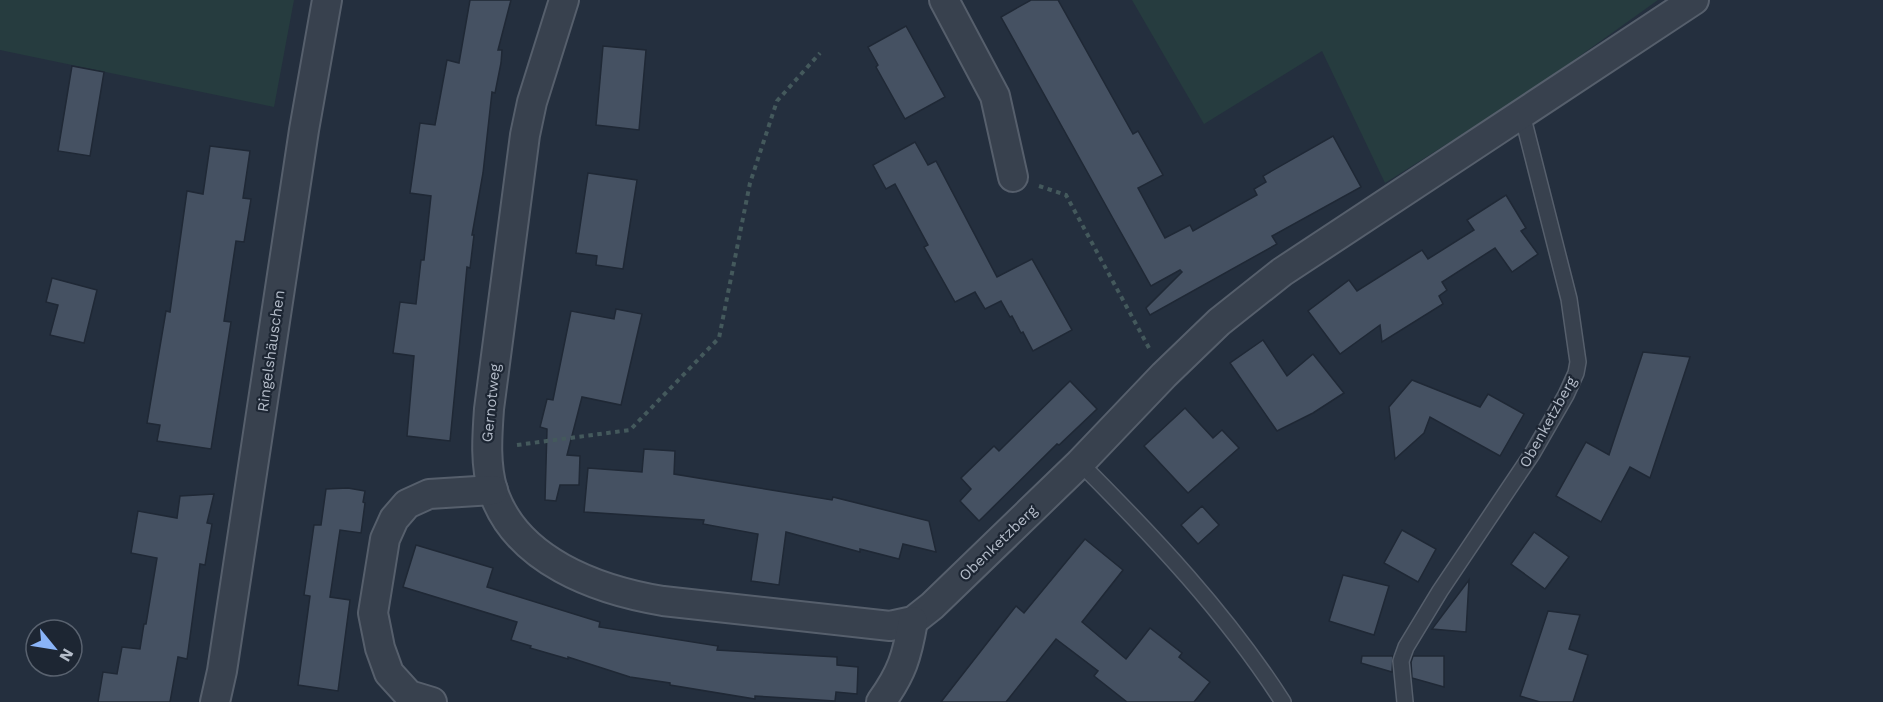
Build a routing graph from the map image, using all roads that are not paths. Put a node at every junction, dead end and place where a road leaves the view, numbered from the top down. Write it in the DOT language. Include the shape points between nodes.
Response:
graph roads {
  1 [pos="327,0"];
  2 [pos="564,0"];
  3 [pos="944,0"];
  4 [pos="1694,0"];
  5 [pos="1522,114"];
  6 [pos="1013,177"];
  7 [pos="1080,463"];
  8 [pos="493,490"];
  9 [pos="914,621"];
  10 [pos="215,702"];
  11 [pos="432,702"];
  12 [pos="881,702"];
  13 [pos="1283,702"];
  14 [pos="1405,702"];
  1 -- 10 [label="street, Ringelshäuschen"];
  2 -- 8 [label="street, Gernotweg" via="525,135 489,409 486,449"];
  3 -- 6 [label="street" via="996,96"];
  4 -- 5 [label="street, Obenketzberg"];
  5 -- 7 [label="street, Obenketzberg" via="1282,272 1219,322"];
  5 -- 14 [label="lane, Obenketzberg" via="1569,299 1578,362 1576,373 1532,454 1406,647 1401,662"];
  7 -- 9 [label="street, Obenketzberg"];
  7 -- 13 [label="lane" via="1218,611"];
  8 -- 9 [label="street, Gernotweg" via="515,532 541,555 607,588 663,601 890,626"];
  8 -- 11 [label="street" via="429,494 407,504 394,519 386,539 373,613 380,648 389,673 409,696"];
  9 -- 12 [label="street" via="908,652 896,681"];
}
